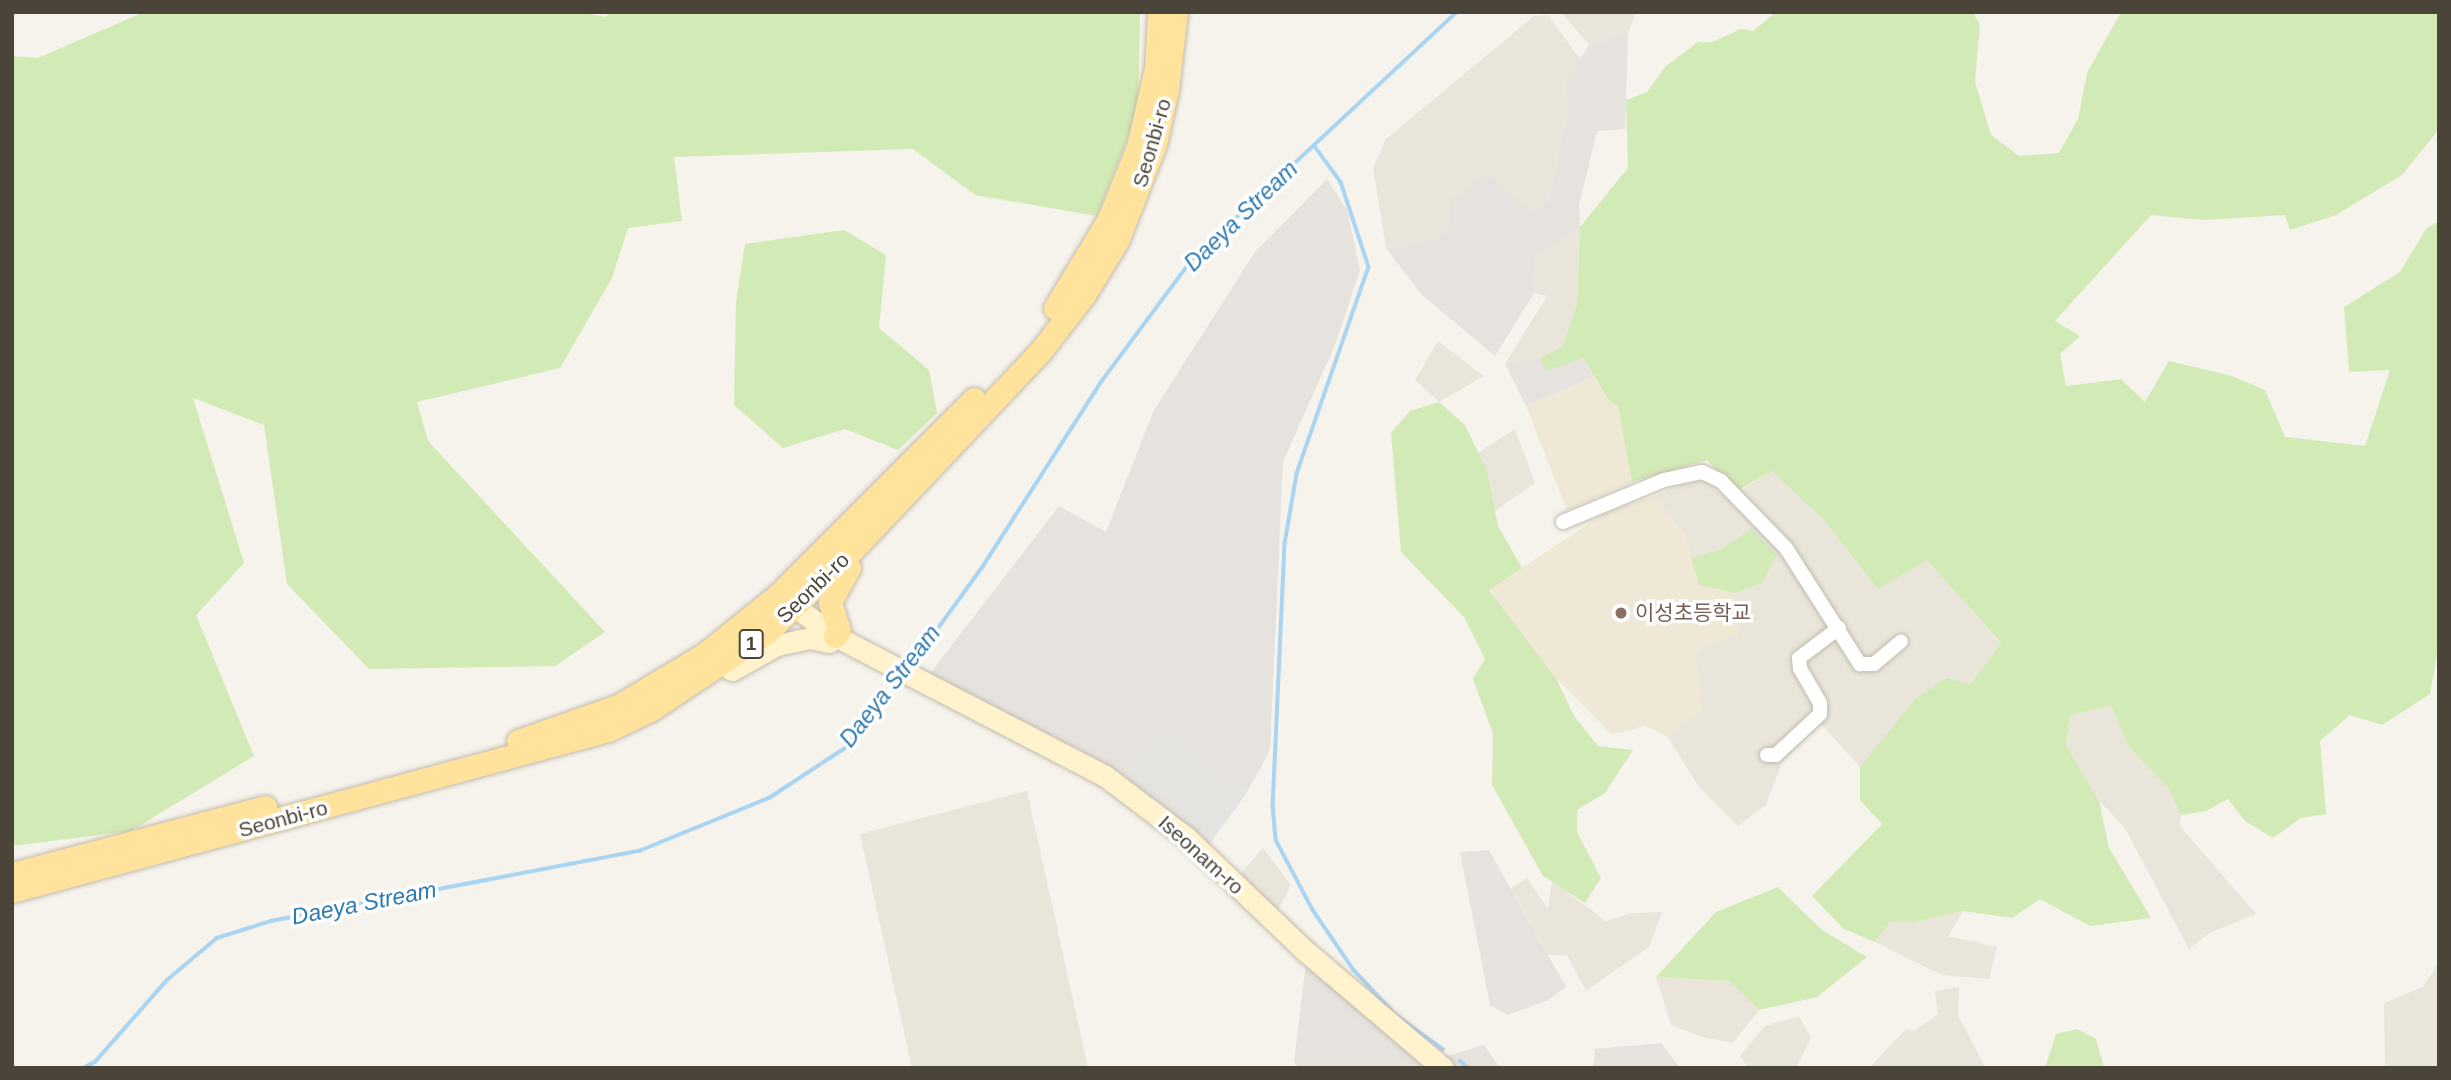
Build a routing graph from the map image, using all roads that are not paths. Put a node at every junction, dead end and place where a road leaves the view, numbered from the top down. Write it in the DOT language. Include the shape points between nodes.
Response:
graph roads {
  1 [pos="1159,12"];
  2 [pos="1176,12"];
  3 [pos="1563,523"];
  4 [pos="843,560"];
  5 [pos="786,602"];
  6 [pos="1839,628"];
  7 [pos="835,636"];
  8 [pos="1901,641"];
  9 [pos="724,664"];
  10 [pos="1767,755"];
  11 [pos="12,874"];
  12 [pos="12,891"];
  13 [pos="1443,1068"];
  1 -- 5 [label="main road, Seonbi-ro / 1" via="1156,68 1138,146 1109,219 1068,290 989,384"];
  2 -- 4 [label="main road, Seonbi-ro / 1" via="1155,144 1110,251 1039,353"];
  3 -- 6 [label="street" via="1664,480 1702,472 1721,481 1786,548"];
  4 -- 5 [label="main road, Seonbi-ro / 1"];
  4 -- 7 [label="main road" via="849,569 830,602 839,630"];
  5 -- 7 [label="main road"];
  5 -- 9 [label="main road, Seonbi-ro / 1"];
  5 -- 11 [label="main road, Seonbi-ro / 1" via="618,706 524,740"];
  6 -- 8 [label="street" via="1860,664 1874,664"];
  6 -- 10 [label="street" via="1799,658 1800,669 1820,704 1820,714 1776,755"];
  7 -- 9 [label="main road" via="828,642 811,638 777,645 732,670"];
  7 -- 13 [label="main road, Iseonam-ro" via="1105,776 1187,838 1303,949"];
  9 -- 12 [label="main road, Seonbi-ro / 1" via="608,730"];
}
